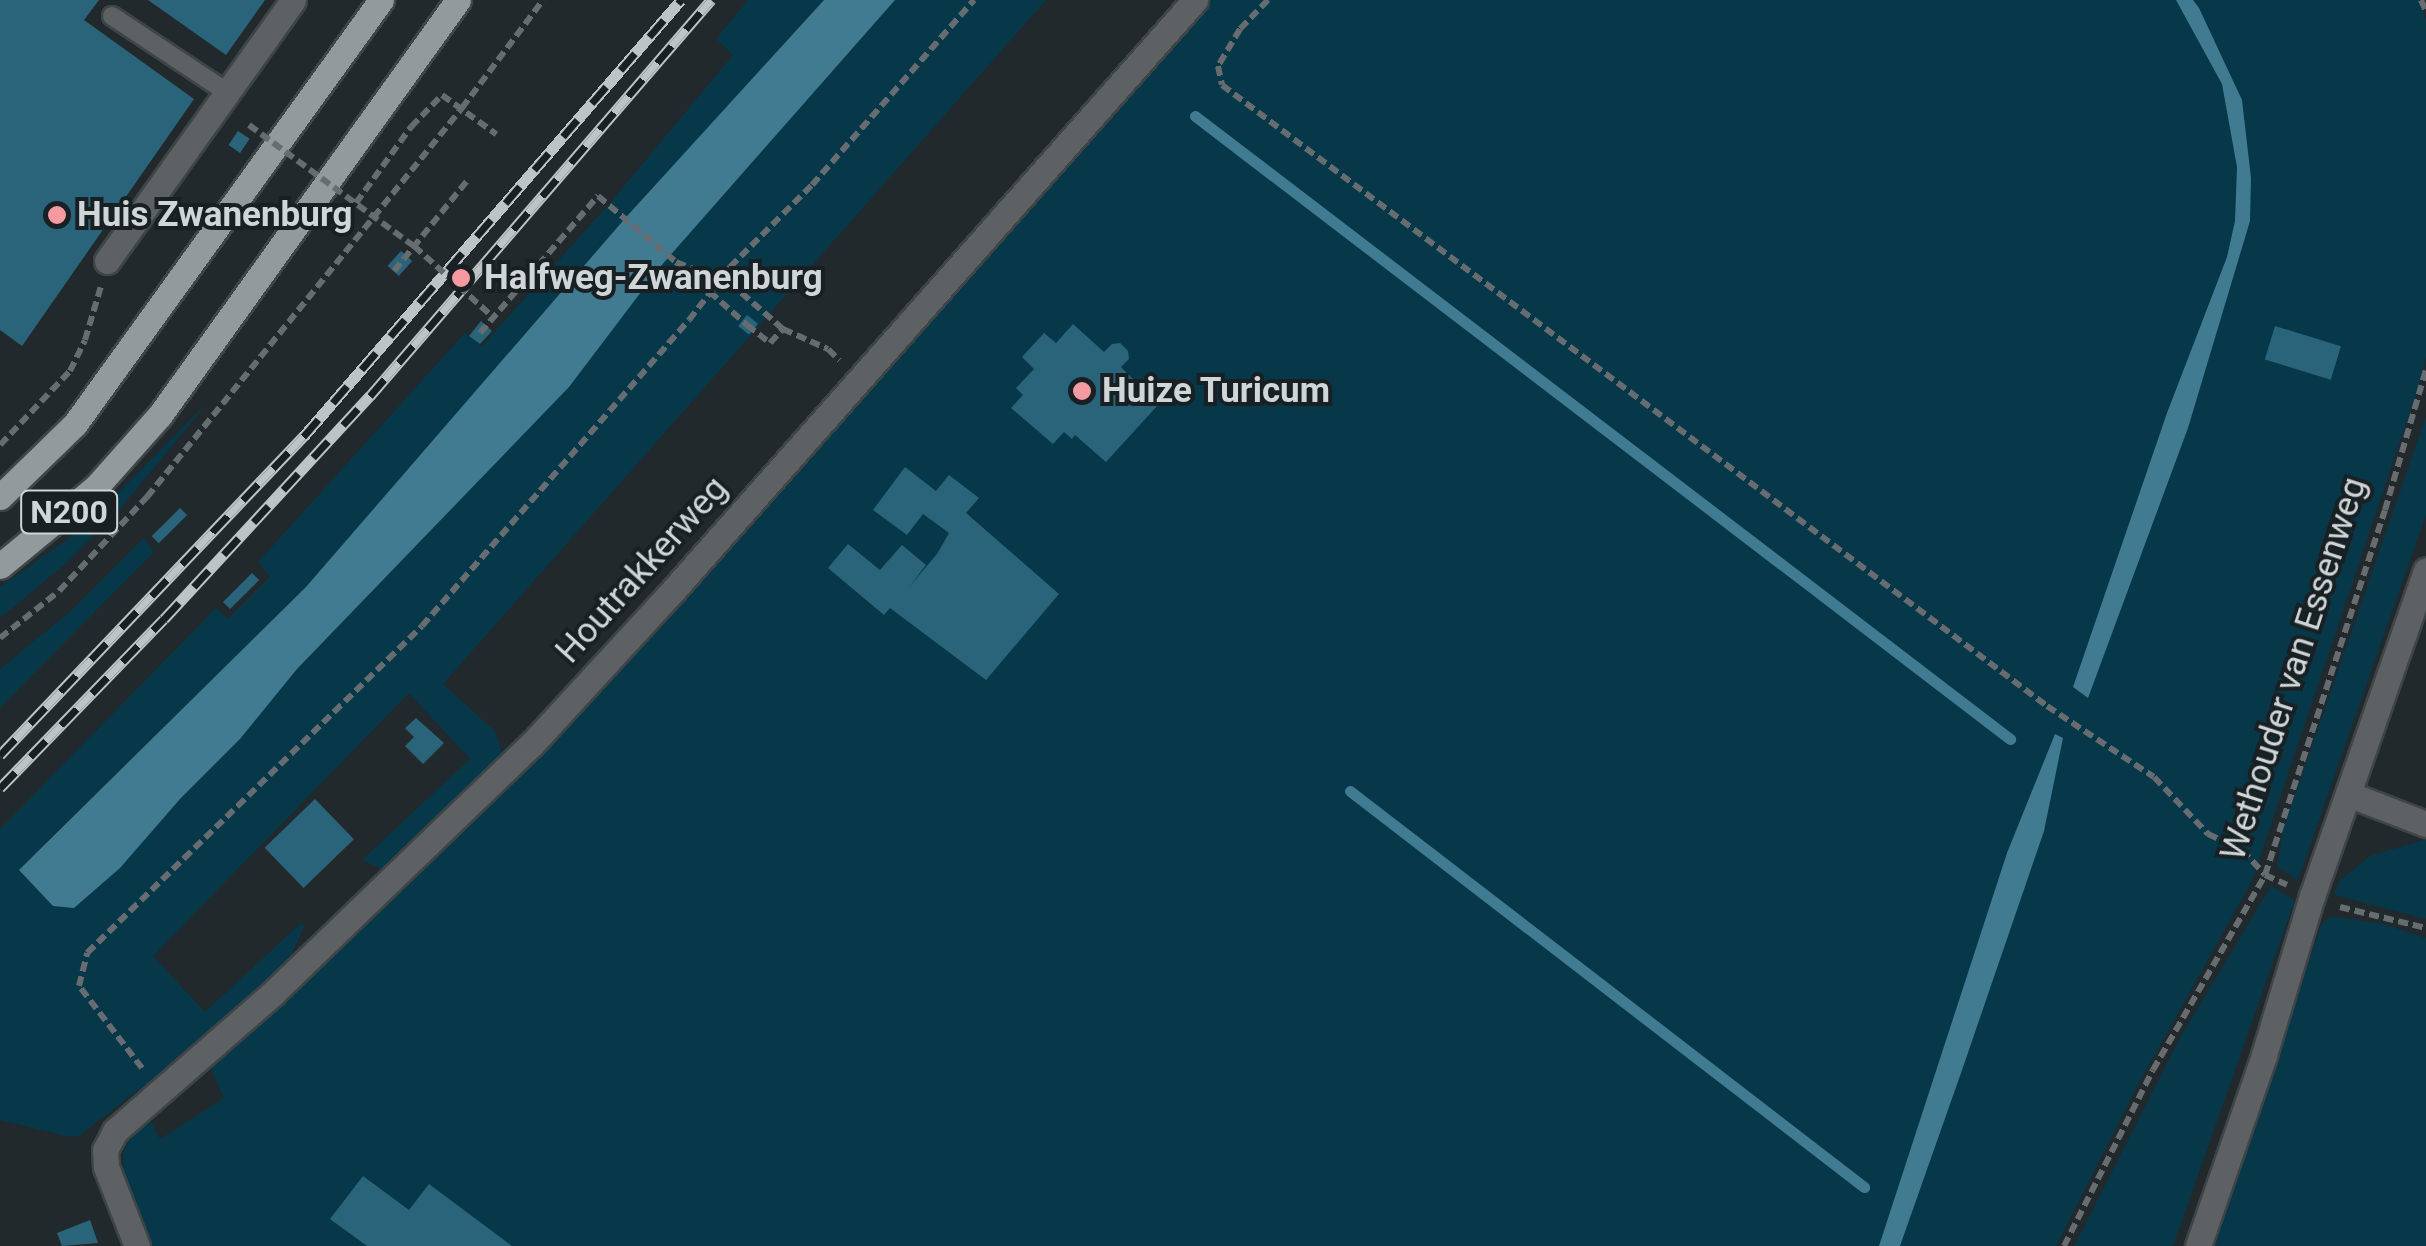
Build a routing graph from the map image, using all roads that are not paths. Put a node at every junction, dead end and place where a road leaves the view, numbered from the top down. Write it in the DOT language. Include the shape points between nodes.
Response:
graph roads {
  1 [pos="293,0"];
  2 [pos="381,0"];
  3 [pos="458,0"];
  4 [pos="1194,0"];
  5 [pos="112,16"];
  6 [pos="227,92"];
  7 [pos="107,261"];
  8 [pos="0,497"];
  9 [pos="0,566"];
  10 [pos="2426,570"];
  11 [pos="2348,794"];
  12 [pos="2426,824"];
  13 [pos="137,1246"];
  14 [pos="2198,1246"];
  1 -- 6 [label="street"];
  2 -- 8 [label="main road, N200" via="76,424"];
  3 -- 9 [label="main road, N200" via="160,416 84,498"];
  4 -- 13 [label="street, Houtrakkerweg" via="531,745 273,993 114,1131 106,1167"];
  5 -- 6 [label="lane"];
  6 -- 7 [label="street"];
  10 -- 11 [label="street"];
  11 -- 12 [label="street"];
  11 -- 14 [label="street"];
}
